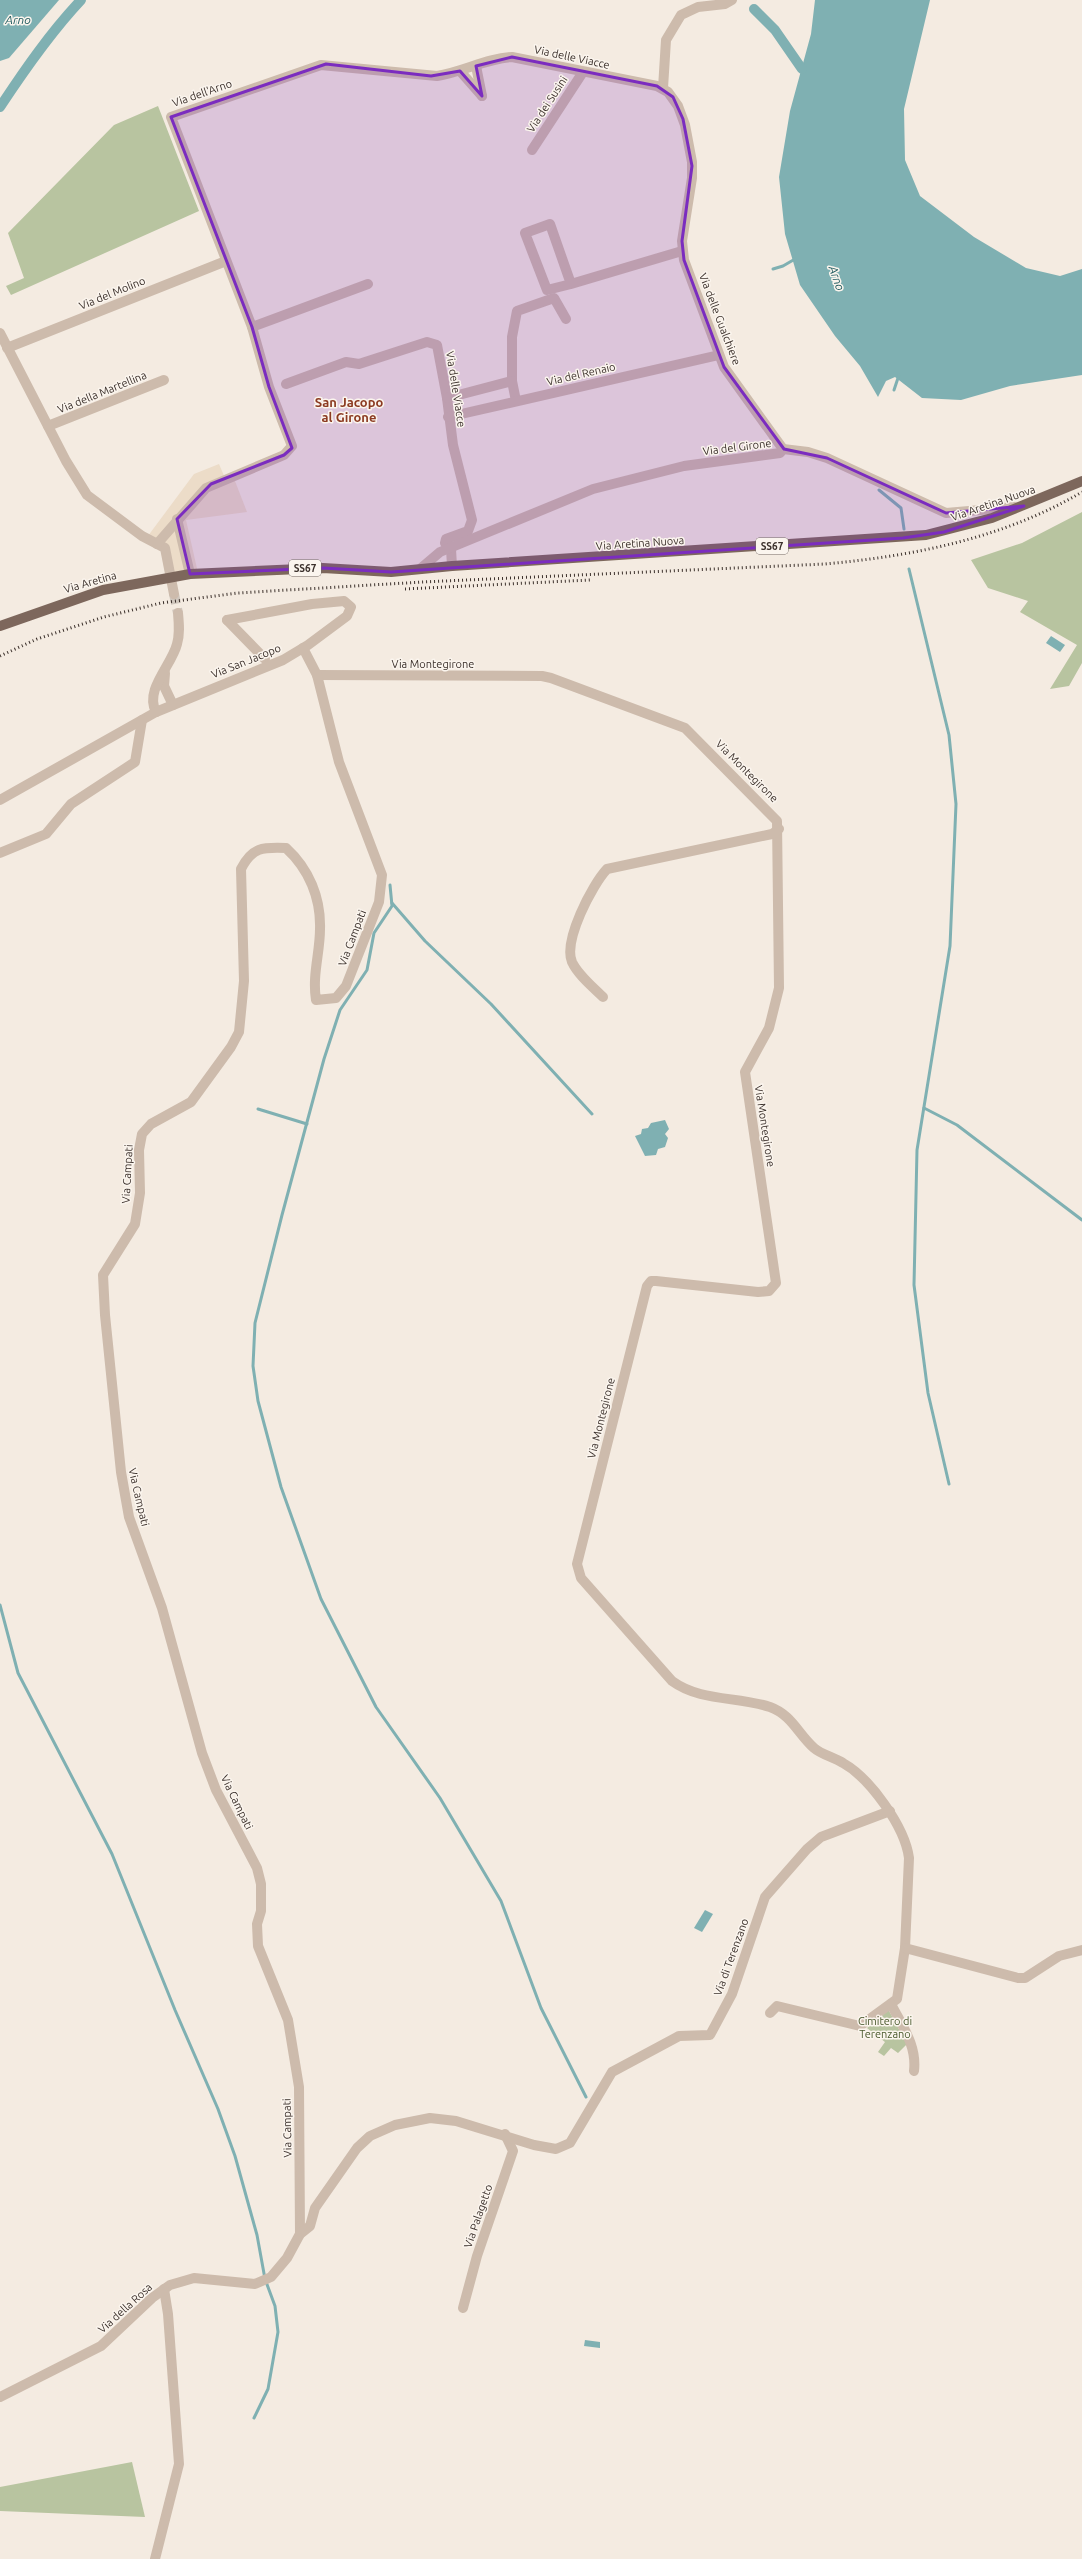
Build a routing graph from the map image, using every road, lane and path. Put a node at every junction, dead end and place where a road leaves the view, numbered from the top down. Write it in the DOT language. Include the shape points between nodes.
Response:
graph roads {
  1 [pos="732,0"];
  2 [pos="476,66"];
  3 [pos="460,71"];
  4 [pos="583,72"];
  5 [pos="663,88"];
  6 [pos="532,150"];
  7 [pos="682,251"];
  8 [pos="226,261"];
  9 [pos="368,284"];
  10 [pos="571,284"];
  11 [pos="566,319"];
  12 [pos="252,327"];
  13 [pos="0,333"];
  14 [pos="7,348"];
  15 [pos="719,356"];
  16 [pos="164,380"];
  17 [pos="512,381"];
  18 [pos="286,384"];
  19 [pos="447,398"];
  20 [pos="516,401"];
  21 [pos="448,417"];
  22 [pos="48,426"];
  23 [pos="783,449"];
  24 [pos="1082,481"];
  25 [pos="1024,506"];
  26 [pos="177,519"];
  27 [pos="157,544"];
  28 [pos="451,549"];
  29 [pos="452,566"];
  30 [pos="420,569"];
  31 [pos="190,574"];
  32 [pos="171,576"];
  33 [pos="174,594"];
  34 [pos="178,613"];
  35 [pos="0,626"];
  36 [pos="303,648"];
  37 [pos="265,658"];
  38 [pos="165,672"];
  39 [pos="317,675"];
  40 [pos="173,704"];
  41 [pos="156,712"];
  42 [pos="142,720"];
  43 [pos="0,800"];
  44 [pos="778,829"];
  45 [pos="0,853"];
  46 [pos="603,997"];
  47 [pos="890,1811"];
  48 [pos="905,1948"];
  49 [pos="1082,1950"];
  50 [pos="891,2004"];
  51 [pos="773,2010"];
  52 [pos="696,2029"];
  53 [pos="679,2036"];
  54 [pos="914,2071"];
  55 [pos="505,2134"];
  56 [pos="529,2144"];
  57 [pos="513,2151"];
  58 [pos="300,2234"];
  59 [pos="164,2289"];
  60 [pos="463,2308"];
  61 [pos="0,2397"];
  62 [pos="156,2559"];
  1 -- 5 [label="street" via="725,4 698,7 681,15 666,40"];
  2 -- 3 [label="street, Via delle Viacce"];
  2 -- 3 [label="street" via="482,96"];
  2 -- 4 [label="street, Via delle Viacce" via="512,57"];
  3 -- 8 [label="street, Via dell'Arno" via="431,76 321,65 171,117"];
  4 -- 5 [label="street, Via delle Viacce"];
  4 -- 6 [label="street, Via dei Susini"];
  5 -- 7 [label="street, Via delle Gualchiere" via="671,94 680,111 692,162"];
  7 -- 10 [label="street"];
  7 -- 15 [label="street, Via delle Gualchiere"];
  8 -- 12 [label="street, Via dell'Arno"];
  8 -- 14 [label="street, Via del Molino"];
  9 -- 12 [label="street"];
  10 -- 10 [label="street" via="550,224 526,233 547,290"];
  11 -- 17 [label="street" via="554,298 517,311 512,337"];
  12 -- 26 [label="street, Via dell'Arno" via="268,388 292,446 284,455 206,488"];
  13 -- 14 [label="street, Via della Martellina"];
  14 -- 22 [label="street, Via della Martellina"];
  15 -- 20 [label="street, Via del Renaio"];
  15 -- 23 [label="street, Via delle Gualchiere" via="732,381 757,410"];
  16 -- 22 [label="street, Via della Martellina"];
  17 -- 19 [label="street"];
  17 -- 20 [label="street"];
  18 -- 19 [label="street, Via delle Viacce" via="346,362 359,364 427,342 437,345"];
  19 -- 21 [label="street, Via delle Viacce"];
  20 -- 21 [label="street, Via del Renaio"];
  21 -- 28 [label="street, Via delle Viacce" via="472,524 468,531 446,539 445,543"];
  22 -- 27 [label="street, Via della Martellina" via="88,495"];
  23 -- 25 [label="street, Via del Girone" via="808,452 827,458 946,513"];
  23 -- 28 [label="street, Via del Girone" via="780,453 760,457 675,468 593,489 559,501"];
  24 -- 25 [label="main road, Via Aretina Nuova / SS67"];
  25 -- 29 [label="main road, Via Aretina Nuova / SS67" via="944,532 903,538"];
  26 -- 27 [label="street"];
  26 -- 31 [label="street"];
  27 -- 32 [label="street" via="166,549"];
  28 -- 29 [label="street"];
  28 -- 30 [label="street, Via del Girone" via="434,556"];
  29 -- 30 [label="main road, Via Aretina Nuova / SS67"];
  30 -- 31 [label="main road, Via Aretina Nuova / SS67" via="391,572 323,568"];
  31 -- 32 [label="main road, Via Aretina / SS67"];
  32 -- 33 [label="street"];
  32 -- 35 [label="main road, Via Aretina / SS67" via="102,590"];
  34 -- 38 [label="street" via="178,640"];
  36 -- 37 [label="street, Via San Jacopo" via="347,616 351,610 348,603 323,602 227,620"];
  36 -- 39 [label="street, Via Campati"];
  36 -- 40 [label="street, Via San Jacopo" via="273,666"];
  38 -- 40 [label="street" via="164,686"];
  38 -- 41 [label="street" via="154,694"];
  39 -- 44 [label="street, Via Montegirone" via="551,678 685,728 772,813"];
  39 -- 58 [label="street, Via Campati" via="339,762 382,875 379,902 346,986 336,998 316,1000 314,979 320,928 315,890 303,868 286,848 256,850 248,856 241,869 244,981 239,1032 191,1102 151,1124 142,1134 139,1150 140,1193 134,1224 103,1274 121,1472 129,1516 162,1608 202,1753 213,1782 257,1868 261,1884 261,1911 257,1924 258,1946 288,2020 299,2087"];
  40 -- 41 [label="street, Via San Jacopo"];
  41 -- 42 [label="street, Via San Jacopo"];
  42 -- 43 [label="street, Via San Jacopo"];
  42 -- 45 [label="street" via="135,762 71,804 46,834"];
  44 -- 46 [label="street" via="772,834 607,869 597,879 588,896 570,952 572,962"];
  44 -- 47 [label="street, Via Montegirone" via="779,988 769,1028 745,1072 776,1283 769,1291 758,1292 656,1280 647,1286 577,1564 581,1578 672,1681 685,1690 699,1695 759,1704 785,1714 814,1749 844,1763 862,1778"];
  47 -- 48 [label="street" via="908,1845"];
  47 -- 53 [label="street, Via di Terenzano" via="821,1837 807,1849 765,1897 732,1994 710,2035"];
  48 -- 49 [label="street" via="1018,1978 1026,1978 1059,1956"];
  48 -- 50 [label="street" via="900,1991 898,1999"];
  50 -- 51 [label="street" via="860,2026"];
  50 -- 54 [label="street" via="916,2056"];
  52 -- 53 [label="street"];
  53 -- 56 [label="street, Via di Terenzano" via="612,2072 570,2143 556,2149"];
  55 -- 56 [label="street, Via di Terenzano"];
  55 -- 57 [label="street"];
  55 -- 58 [label="street, Via di Terenzano" via="456,2120 430,2118 395,2125 370,2136 357,2148 315,2208 310,2226"];
  56 -- 57 [label="street"];
  57 -- 60 [label="street, Via Palagetto" via="476,2256"];
  58 -- 59 [label="street, Via della Rosa" via="287,2258 271,2277 255,2284 194,2278"];
  59 -- 61 [label="street, Via della Rosa" via="101,2346"];
  59 -- 62 [label="street" via="169,2321 179,2464"];
}
